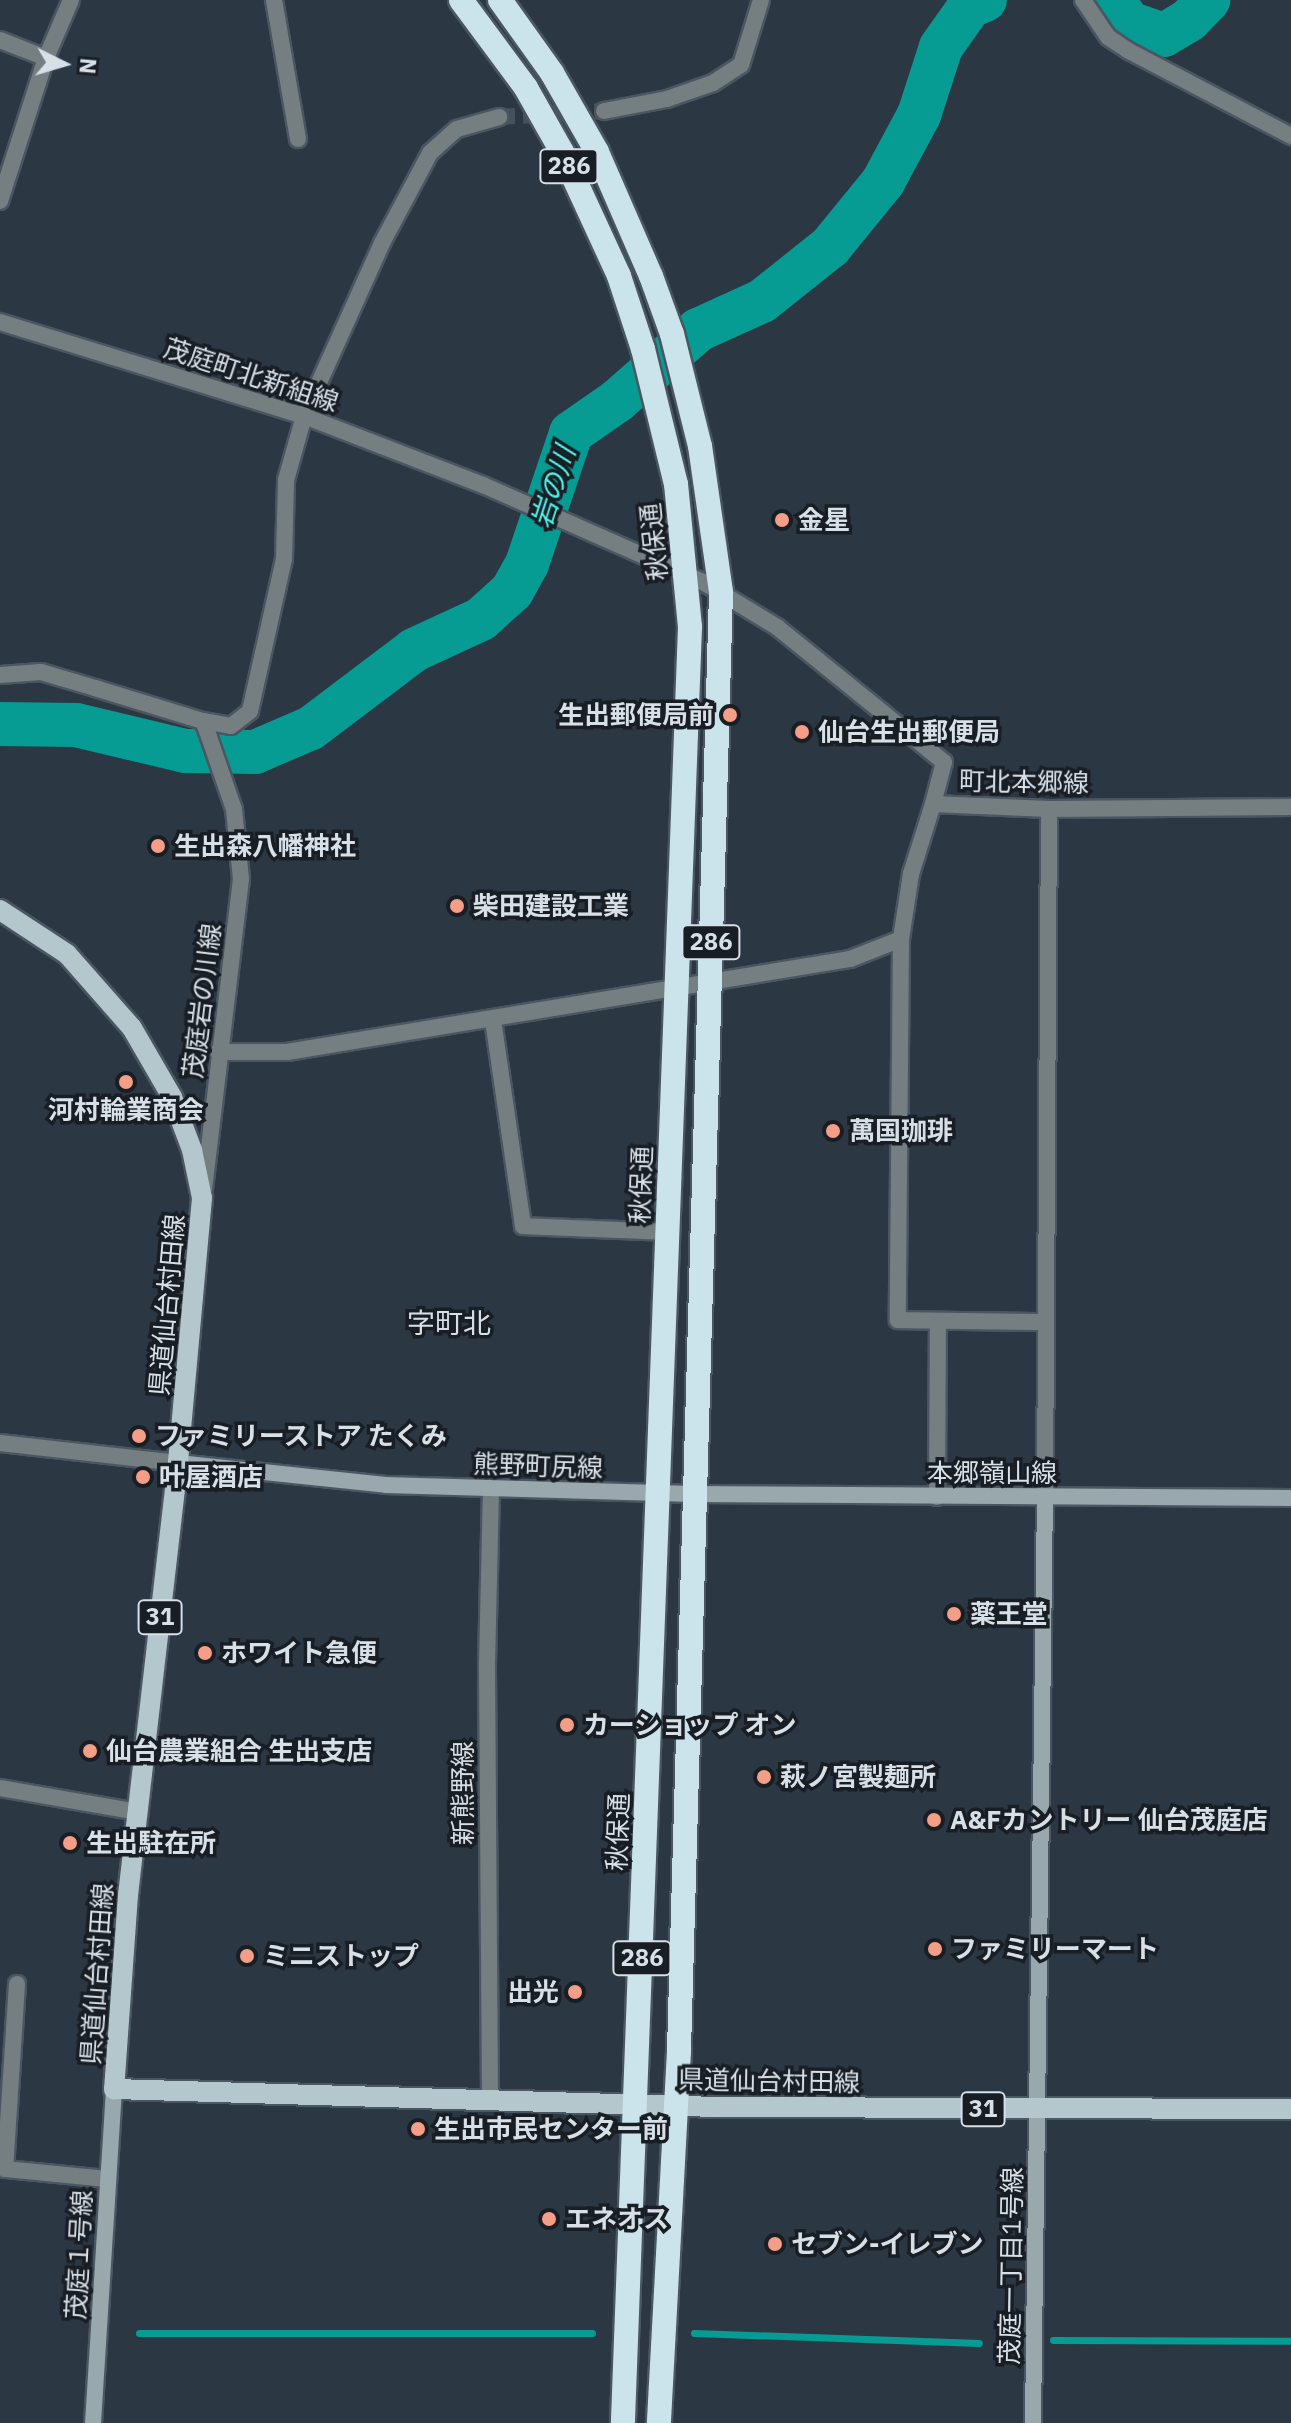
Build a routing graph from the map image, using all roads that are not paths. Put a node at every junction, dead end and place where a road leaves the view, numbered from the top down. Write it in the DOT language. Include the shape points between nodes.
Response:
graph roads {
  1 [pos="71,0"];
  2 [pos="274,0"];
  3 [pos="461,0"];
  4 [pos="500,0"];
  5 [pos="761,0"];
  6 [pos="1083,0"];
  7 [pos="0,40"];
  8 [pos="46,58"];
  9 [pos="604,111"];
  10 [pos="499,117"];
  11 [pos="1291,136"];
  12 [pos="298,139"];
  13 [pos="0,201"];
  14 [pos="0,322"];
  15 [pos="304,416"];
  16 [pos="687,575"];
  17 [pos="721,592"];
  18 [pos="0,675"];
  19 [pos="206,729"];
  20 [pos="933,804"];
  21 [pos="1291,807"];
  22 [pos="1049,809"];
  23 [pos="0,910"];
  24 [pos="901,939"];
  25 [pos="710,981"];
  26 [pos="677,986"];
  27 [pos="493,1020"];
  28 [pos="218,1052"];
  29 [pos="202,1198"];
  30 [pos="667,1232"];
  31 [pos="938,1321"];
  32 [pos="1046,1322"];
  33 [pos="0,1443"];
  34 [pos="178,1463"];
  35 [pos="491,1488"];
  36 [pos="657,1493"];
  37 [pos="693,1494"];
  38 [pos="937,1497"];
  39 [pos="1045,1497"];
  40 [pos="1291,1498"];
  41 [pos="0,1788"];
  42 [pos="138,1812"];
  43 [pos="17,1984"];
  44 [pos="6,2071"];
  45 [pos="114,2089"];
  46 [pos="490,2098"];
  47 [pos="636,2104"];
  48 [pos="676,2106"];
  49 [pos="1037,2109"];
  50 [pos="1291,2109"];
  51 [pos="107,2179"];
  52 [pos="93,2423"];
  53 [pos="623,2423"];
  54 [pos="659,2423"];
  55 [pos="1033,2423"];
  1 -- 8 [label="street"];
  2 -- 12 [label="street"];
  3 -- 16 [label="highway, 秋保通 / 286" via="526,88 619,276 676,484"];
  4 -- 17 [label="highway, 286" via="552,73 597,152 672,334 707,487"];
  5 -- 9 [label="street" via="741,65 713,83 667,99"];
  6 -- 11 [label="street" via="1108,37 1129,51"];
  7 -- 8 [label="street"];
  8 -- 13 [label="street"];
  10 -- 15 [label="street" via="457,129 430,153 339,332"];
  14 -- 15 [label="street, 茂庭町北新組線"];
  15 -- 16 [label="street, 茂庭町北新組線" via="483,485"];
  15 -- 19 [label="street" via="286,480 284,559 250,711 231,726"];
  16 -- 17 [label="street, 茂庭町北新組線"];
  16 -- 26 [label="highway, 秋保通 / 286" via="690,694"];
  17 -- 20 [label="street, 茂庭町北新組線" via="777,627 944,762"];
  17 -- 25 [label="highway, 286"];
  18 -- 19 [label="street" via="41,672"];
  19 -- 28 [label="street, 茂庭岩の川線" via="234,809 241,879"];
  20 -- 22 [label="street, 町北本郷線"];
  20 -- 24 [label="street, 町北本郷線" via="911,874"];
  21 -- 22 [label="street, 町北本郷線"];
  22 -- 32 [label="street"];
  23 -- 29 [label="main road, 県道仙台村田線 / 31" via="67,954 132,1028 172,1097 192,1150"];
  24 -- 25 [label="street" via="850,959"];
  24 -- 31 [label="street, 町北本郷線" via="898,1320"];
  25 -- 26 [label="street"];
  25 -- 37 [label="highway, 286"];
  26 -- 27 [label="street"];
  26 -- 30 [label="highway, 秋保通 / 286"];
  27 -- 28 [label="street" via="287,1052"];
  27 -- 30 [label="street" via="523,1226"];
  28 -- 29 [label="street, 茂庭岩の川線"];
  29 -- 34 [label="main road, 県道仙台村田線 / 31"];
  30 -- 36 [label="highway, 秋保通 / 286"];
  31 -- 32 [label="street"];
  31 -- 38 [label="street"];
  32 -- 39 [label="street"];
  33 -- 34 [label="street"];
  34 -- 35 [label="street, 熊野町尻線" via="386,1485"];
  34 -- 42 [label="main road, 県道仙台村田線 / 31"];
  35 -- 36 [label="street, 熊野町尻線"];
  35 -- 46 [label="street, 新熊野線"];
  36 -- 37 [label="street, 熊野町尻線"];
  36 -- 47 [label="highway, 秋保通 / 286"];
  37 -- 38 [label="street, 本郷嶺山線"];
  37 -- 48 [label="highway, 286"];
  38 -- 39 [label="street, 本郷嶺山線"];
  39 -- 40 [label="street, 本郷嶺山線"];
  39 -- 49 [label="street, 茂庭一丁目1号線"];
  41 -- 42 [label="street"];
  42 -- 45 [label="main road, 県道仙台村田線 / 31"];
  43 -- 44 [label="street"];
  44 -- 51 [label="street" via="5,2169"];
  45 -- 46 [label="main road, 県道仙台村田線 / 31"];
  45 -- 51 [label="street, 茂庭１号線"];
  46 -- 47 [label="main road, 県道仙台村田線 / 31"];
  47 -- 48 [label="main road, 県道仙台村田線 / 31"];
  47 -- 53 [label="highway, 秋保通 / 286"];
  48 -- 49 [label="main road, 県道仙台村田線 / 31"];
  48 -- 54 [label="highway, 286"];
  49 -- 50 [label="main road, 県道仙台村田線 / 31"];
  49 -- 55 [label="street, 茂庭一丁目1号線"];
  51 -- 52 [label="street, 茂庭１号線"];
}
